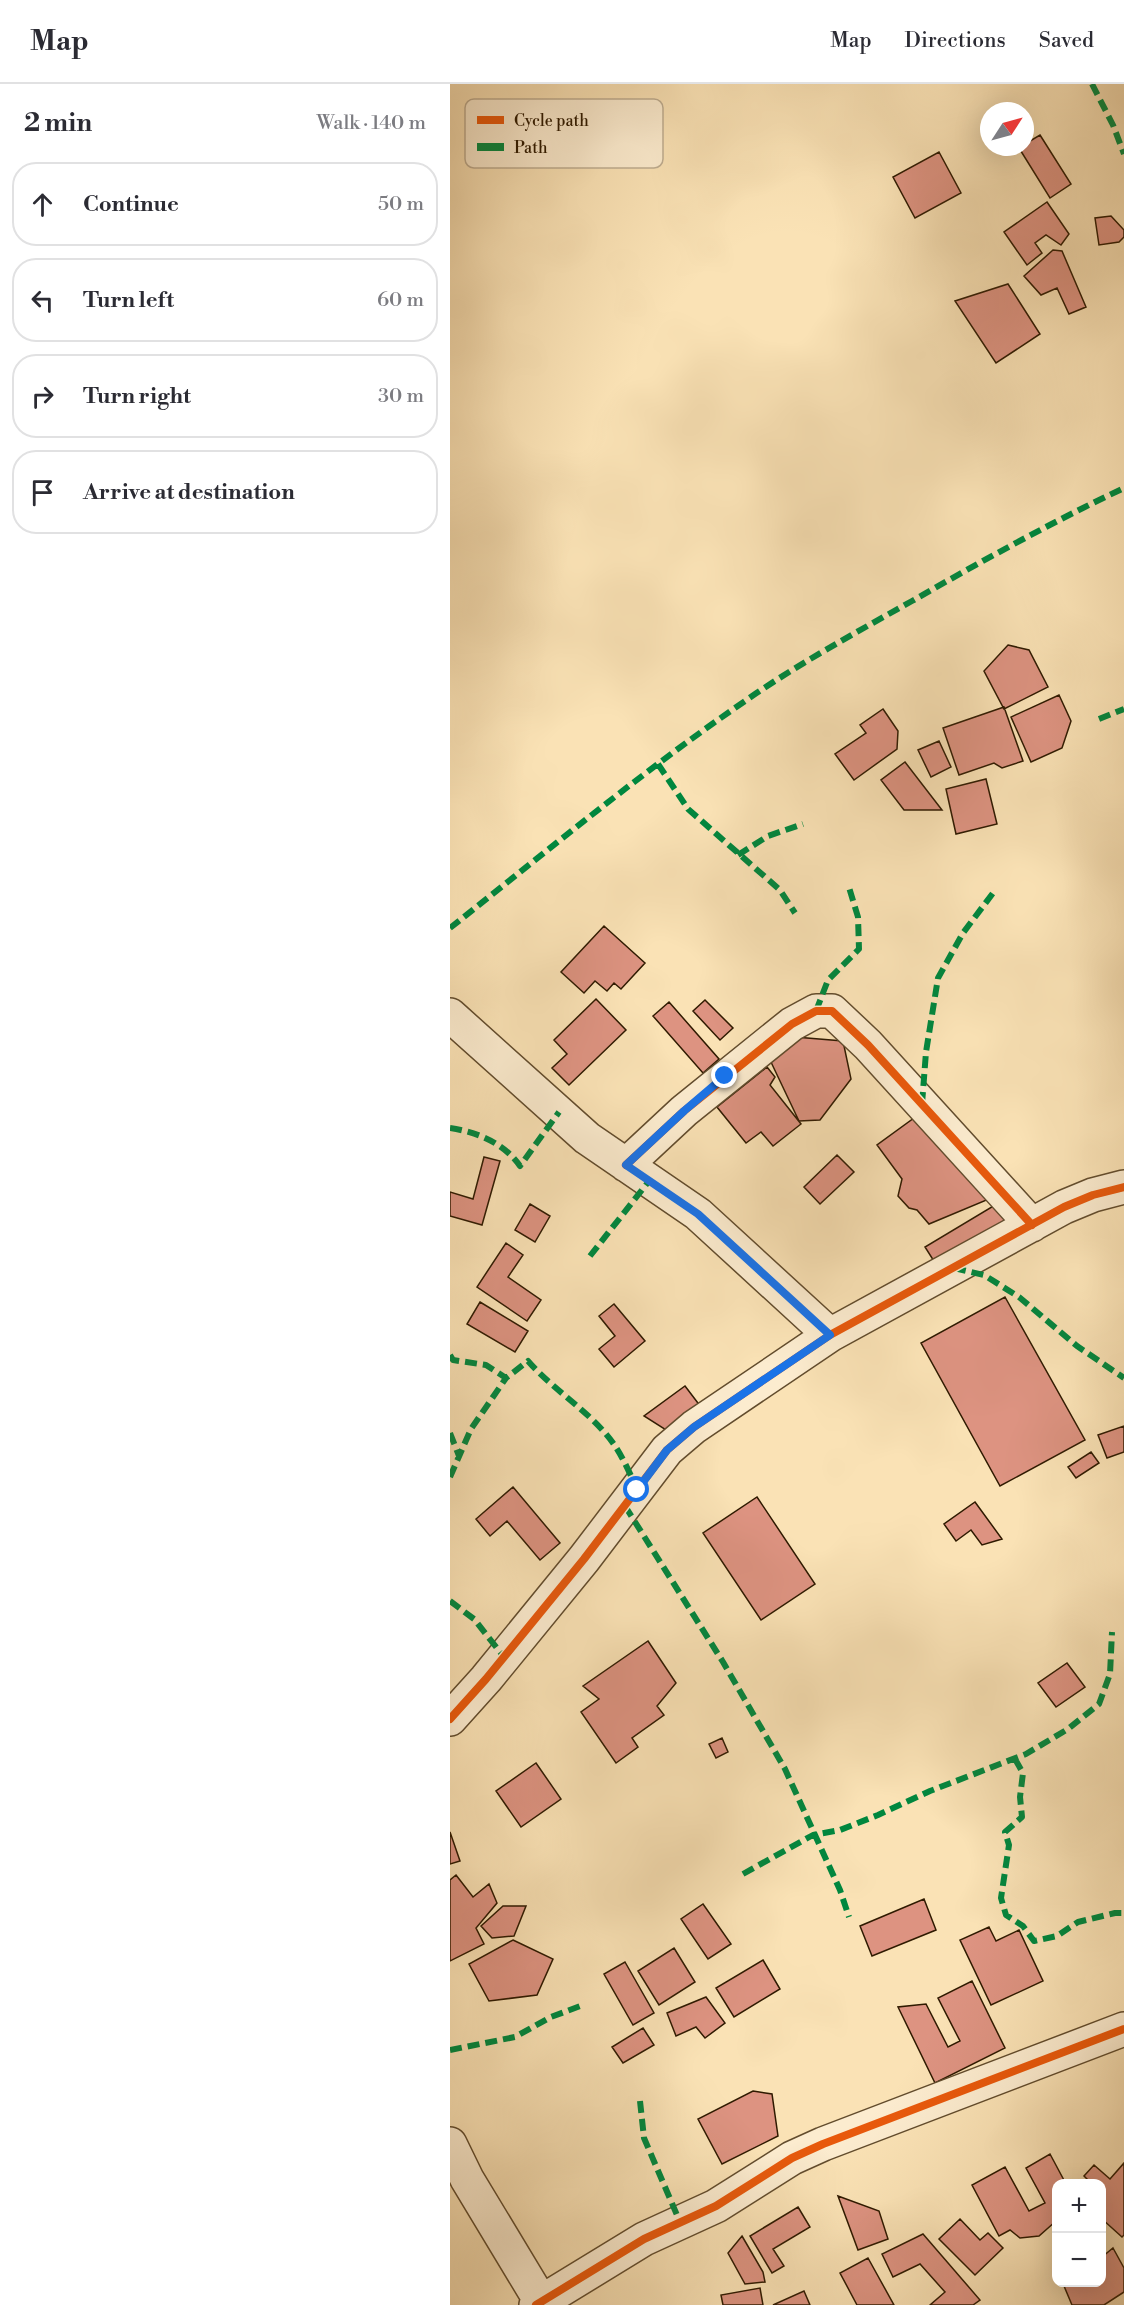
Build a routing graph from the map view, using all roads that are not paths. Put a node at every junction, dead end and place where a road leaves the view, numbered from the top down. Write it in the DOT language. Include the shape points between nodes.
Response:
graph roads {
  1 [pos="450,1015"];
  2 [pos="626,1165"];
  3 [pos="1124,1186"];
  4 [pos="1032,1225"];
  5 [pos="830,1335"];
  6 [pos="450,1719"];
  7 [pos="1124,2029"];
  8 [pos="450,2145"];
  9 [pos="540,2304"];
  1 -- 2 [label="street" via="587,1138"];
  2 -- 4 [label="street" via="692,1104 792,1024 816,1011 832,1011"];
  2 -- 5 [label="street" via="698,1214"];
  3 -- 4 [label="street" via="1064,1207"];
  4 -- 5 [label="street"];
  5 -- 6 [label="street" via="702,1421 667,1450 584,1559"];
  7 -- 9 [label="street" via="792,2158 716,2206 644,2239"];
  8 -- 9 [label="street"];
}
